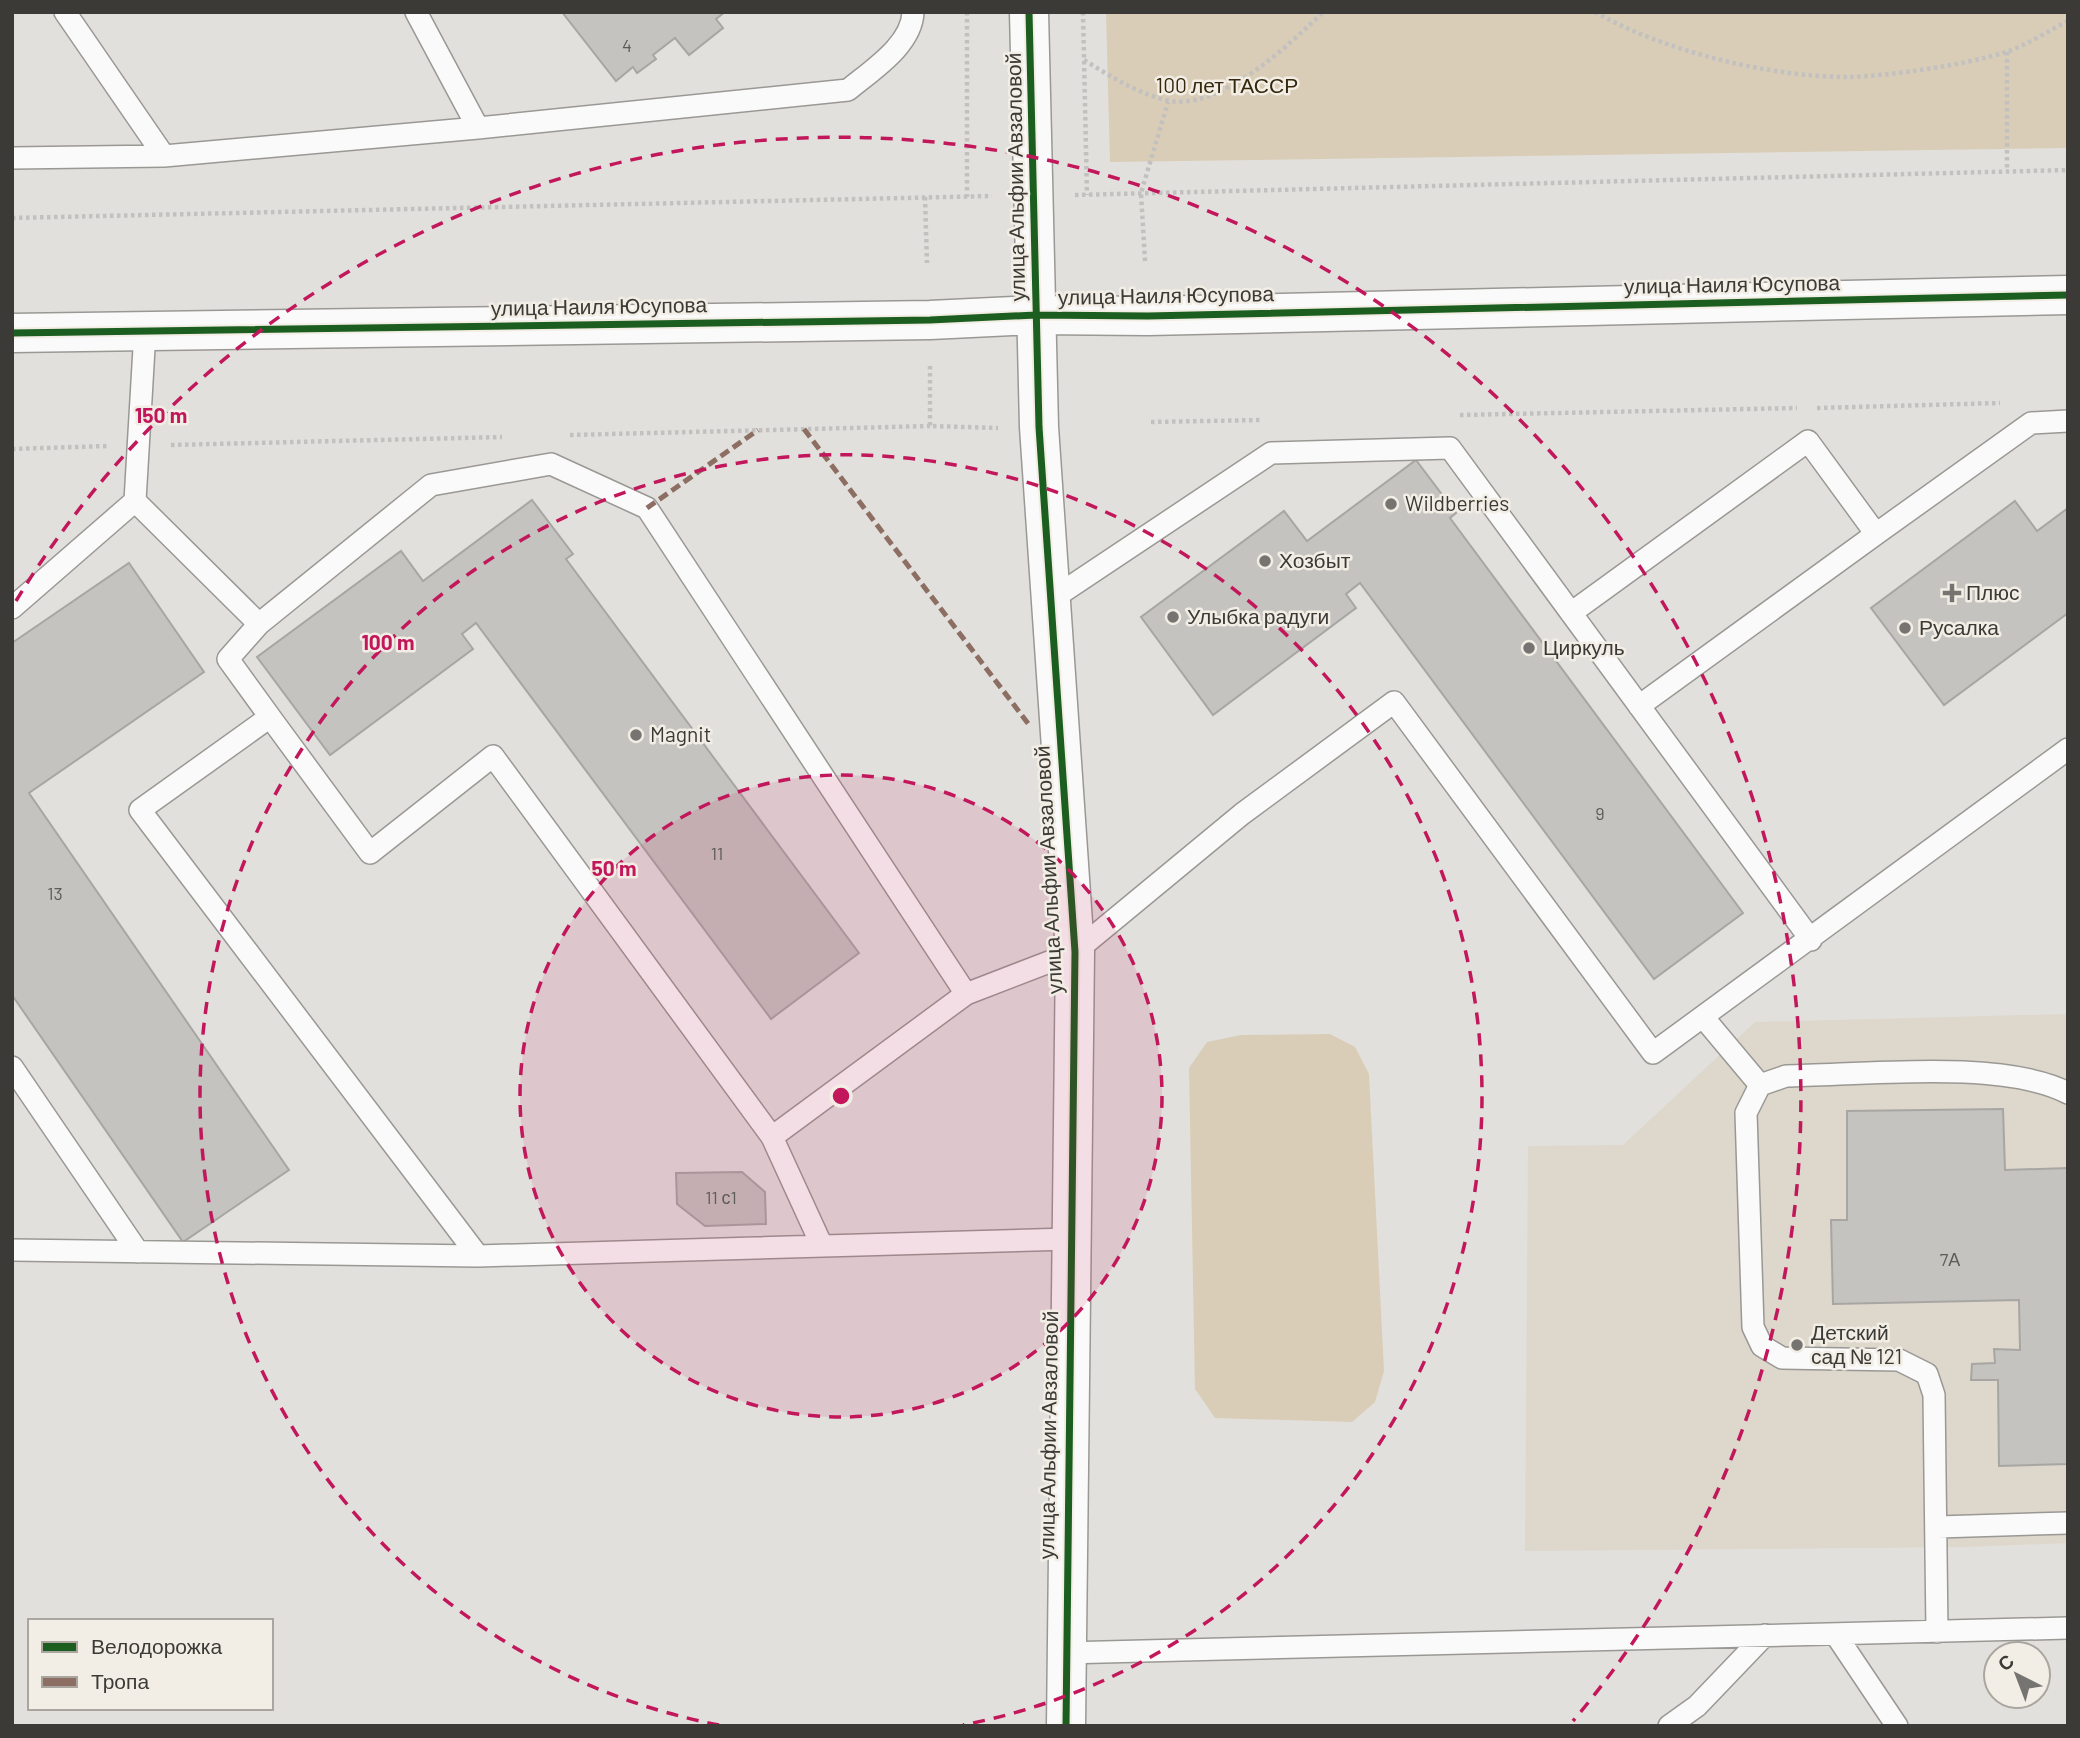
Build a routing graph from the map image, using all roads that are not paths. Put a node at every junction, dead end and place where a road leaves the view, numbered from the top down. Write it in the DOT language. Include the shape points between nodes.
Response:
graph roads {
  1 [pos="65,12"];
  2 [pos="416,12"];
  3 [pos="913,12"];
  4 [pos="1029,12"];
  5 [pos="478,128"];
  6 [pos="163,156"];
  7 [pos="12,158"];
  8 [pos="2068,295"];
  9 [pos="1037,315"];
  10 [pos="145,331"];
  11 [pos="12,333"];
  12 [pos="2068,421"];
  13 [pos="135,501"];
  14 [pos="1876,534"];
  15 [pos="1049,601"];
  16 [pos="12,608"];
  17 [pos="1571,613"];
  18 [pos="259,624"];
  19 [pos="1639,706"];
  20 [pos="270,717"];
  21 [pos="2068,748"];
  22 [pos="1811,940"];
  23 [pos="1075,952"];
  24 [pos="966,994"];
  25 [pos="1703,1017"];
  26 [pos="12,1067"];
  27 [pos="1760,1085"];
  28 [pos="2068,1093"];
  29 [pos="772,1137"];
  30 [pos="1069,1239"];
  31 [pos="822,1246"];
  32 [pos="12,1250"];
  33 [pos="138,1252"];
  34 [pos="478,1256"];
  35 [pos="2068,1523"];
  36 [pos="1938,1527"];
  37 [pos="2068,1628"];
  38 [pos="1937,1632"];
  39 [pos="1836,1634"];
  40 [pos="1765,1635"];
  41 [pos="1064,1653"];
  42 [pos="1066,1726"];
  43 [pos="1669,1726"];
  44 [pos="1897,1726"];
  1 -- 6 [label="lane"];
  2 -- 5 [label="lane"];
  3 -- 5 [label="lane" via="913,27 884,61 848,90"];
  4 -- 9 [label="street, улица Альфии Авзаловой"];
  5 -- 6 [label="lane"];
  6 -- 7 [label="lane"];
  8 -- 9 [label="street, улица Наиля Юсупова"];
  9 -- 10 [label="street, улица Наиля Юсупова"];
  9 -- 15 [label="street, улица Альфии Авзаловой"];
  10 -- 11 [label="street, улица Наиля Юсупова"];
  10 -- 13 [label="lane"];
  12 -- 14 [label="lane" via="2031,423"];
  13 -- 16 [label="lane"];
  13 -- 18 [label="lane"];
  14 -- 17 [label="lane" via="1808,441"];
  14 -- 19 [label="lane"];
  15 -- 17 [label="lane" via="1271,453 1450,448"];
  15 -- 23 [label="street, улица Альфии Авзаловой"];
  17 -- 19 [label="lane"];
  18 -- 20 [label="lane" via="228,659"];
  18 -- 24 [label="lane" via="431,485 551,464 648,508"];
  19 -- 22 [label="lane"];
  20 -- 29 [label="lane" via="370,853 493,757"];
  20 -- 34 [label="lane" via="140,810"];
  21 -- 22 [label="lane"];
  22 -- 25 [label="lane"];
  23 -- 24 [label="lane"];
  23 -- 25 [label="lane" via="1242,814 1394,702 1653,1053"];
  23 -- 30 [label="street, улица Альфии Авзаловой"];
  24 -- 29 [label="lane"];
  25 -- 27 [label="lane"];
  26 -- 33 [label="lane"];
  27 -- 28 [label="lane" via="1786,1076 1986,1072 2052,1085"];
  27 -- 36 [label="lane" via="1746,1114 1754,1327 1762,1346 1782,1358 1899,1360 1927,1374 1934,1395"];
  29 -- 31 [label="lane"];
  30 -- 31 [label="lane"];
  30 -- 41 [label="street, улица Альфии Авзаловой"];
  31 -- 34 [label="lane"];
  32 -- 33 [label="lane"];
  33 -- 34 [label="lane"];
  35 -- 36 [label="lane"];
  36 -- 38 [label="lane"];
  37 -- 38 [label="lane"];
  38 -- 39 [label="lane"];
  39 -- 40 [label="lane"];
  39 -- 44 [label="lane"];
  40 -- 41 [label="lane"];
  40 -- 43 [label="lane" via="1697,1706"];
  41 -- 42 [label="street, улица Альфии Авзаловой"];
}
